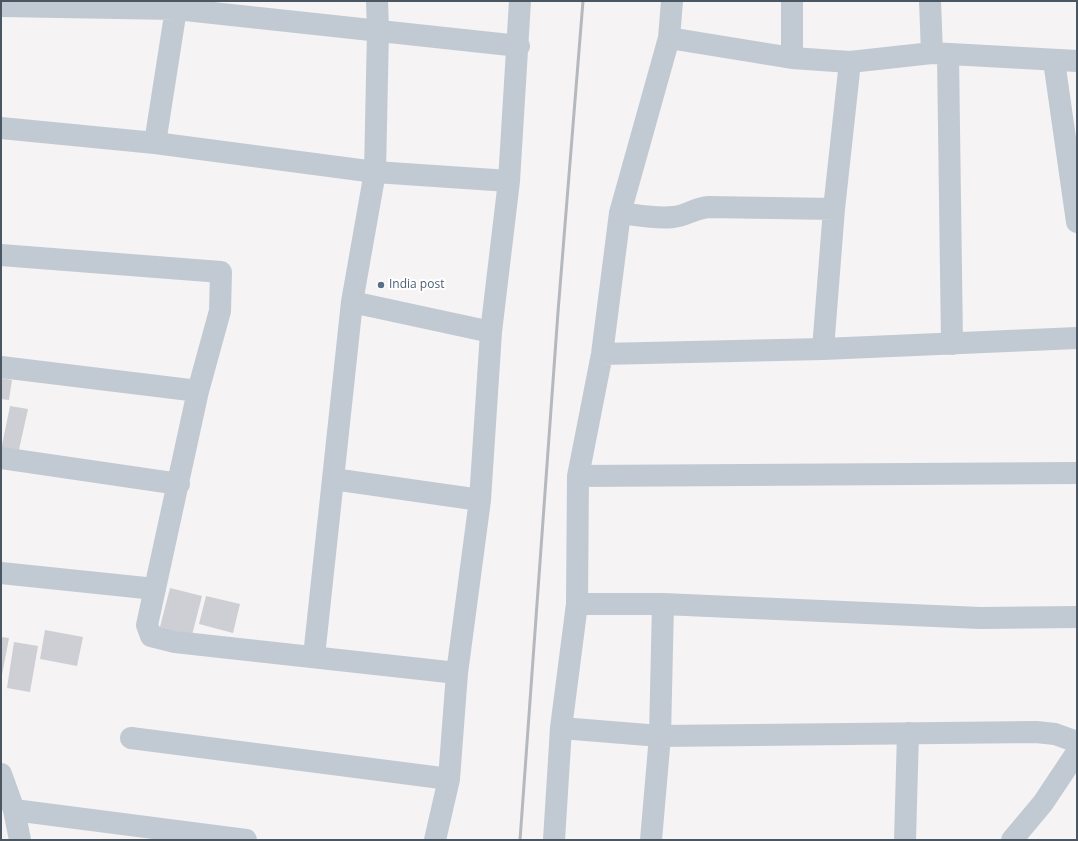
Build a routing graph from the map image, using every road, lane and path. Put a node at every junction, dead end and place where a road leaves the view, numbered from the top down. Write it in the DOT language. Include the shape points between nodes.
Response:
graph roads {
  1 [pos="377,1"];
  2 [pos="520,1"];
  3 [pos="672,1"];
  4 [pos="792,1"];
  5 [pos="930,1"];
  6 [pos="175,5"];
  7 [pos="1,6"];
  8 [pos="378,30"];
  9 [pos="669,38"];
  10 [pos="519,46"];
  11 [pos="940,54"];
  12 [pos="792,58"];
  13 [pos="1054,61"];
  14 [pos="1077,61"];
  15 [pos="850,62"];
  16 [pos="1,128"];
  17 [pos="155,143"];
  18 [pos="375,172"];
  19 [pos="509,181"];
  20 [pos="834,209"];
  21 [pos="620,213"];
  22 [pos="1077,222"];
  23 [pos="1,255"];
  24 [pos="352,302"];
  25 [pos="491,332"];
  26 [pos="1077,338"];
  27 [pos="952,344"];
  28 [pos="823,349"];
  29 [pos="602,354"];
  30 [pos="1,367"];
  31 [pos="198,391"];
  32 [pos="1,458"];
  33 [pos="1077,473"];
  34 [pos="578,476"];
  35 [pos="333,479"];
  36 [pos="179,484"];
  37 [pos="480,500"];
  38 [pos="1,573"];
  39 [pos="155,589"];
  40 [pos="577,604"];
  41 [pos="663,604"];
  42 [pos="1077,617"];
  43 [pos="314,656"];
  44 [pos="457,674"];
  45 [pos="561,728"];
  46 [pos="908,733"];
  47 [pos="660,736"];
  48 [pos="131,738"];
  49 [pos="1077,742"];
  50 [pos="1077,752"];
  51 [pos="1,774"];
  52 [pos="449,779"];
  53 [pos="14,810"];
  54 [pos="20,840"];
  55 [pos="246,840"];
  56 [pos="435,840"];
  57 [pos="554,840"];
  58 [pos="651,840"];
  59 [pos="905,840"];
  60 [pos="1012,840"];
  1 -- 8 [label="street"];
  2 -- 10 [label="street"];
  3 -- 9 [label="street"];
  4 -- 12 [label="street"];
  5 -- 11 [label="street"];
  6 -- 7 [label="street"];
  6 -- 8 [label="street"];
  6 -- 17 [label="street"];
  8 -- 10 [label="street"];
  8 -- 18 [label="street"];
  9 -- 12 [label="street"];
  9 -- 21 [label="street"];
  10 -- 19 [label="street"];
  11 -- 13 [label="street"];
  11 -- 15 [label="street"];
  11 -- 27 [label="street"];
  12 -- 15 [label="street"];
  13 -- 14 [label="street"];
  13 -- 22 [label="street"];
  15 -- 20 [label="street"];
  16 -- 17 [label="street"];
  17 -- 18 [label="street"];
  18 -- 19 [label="street"];
  18 -- 24 [label="street"];
  19 -- 25 [label="street"];
  20 -- 21 [label="street" via="709,207 672,217"];
  20 -- 28 [label="street"];
  21 -- 29 [label="street"];
  23 -- 31 [label="street" via="221,272 220,311"];
  24 -- 25 [label="street"];
  24 -- 35 [label="street"];
  25 -- 37 [label="street"];
  26 -- 27 [label="street"];
  27 -- 28 [label="street"];
  28 -- 29 [label="street"];
  29 -- 34 [label="street"];
  30 -- 31 [label="street"];
  31 -- 36 [label="street"];
  32 -- 36 [label="street"];
  33 -- 34 [label="street"];
  34 -- 40 [label="street"];
  35 -- 37 [label="street"];
  35 -- 43 [label="street"];
  36 -- 39 [label="street"];
  37 -- 44 [label="street"];
  38 -- 39 [label="street"];
  39 -- 43 [label="street" via="147,625 150,636 175,642"];
  40 -- 41 [label="street"];
  40 -- 45 [label="street"];
  41 -- 42 [label="street" via="980,618"];
  41 -- 47 [label="street"];
  43 -- 44 [label="street"];
  44 -- 52 [label="street"];
  45 -- 47 [label="street"];
  45 -- 57 [label="street"];
  46 -- 47 [label="street"];
  46 -- 49 [label="street" via="1036,732 1055,734"];
  46 -- 59 [label="street"];
  47 -- 58 [label="street"];
  48 -- 52 [label="street"];
  50 -- 60 [label="street" via="1042,803"];
  51 -- 53 [label="street"];
  52 -- 56 [label="street"];
  53 -- 54 [label="street"];
  53 -- 55 [label="street"];
}
